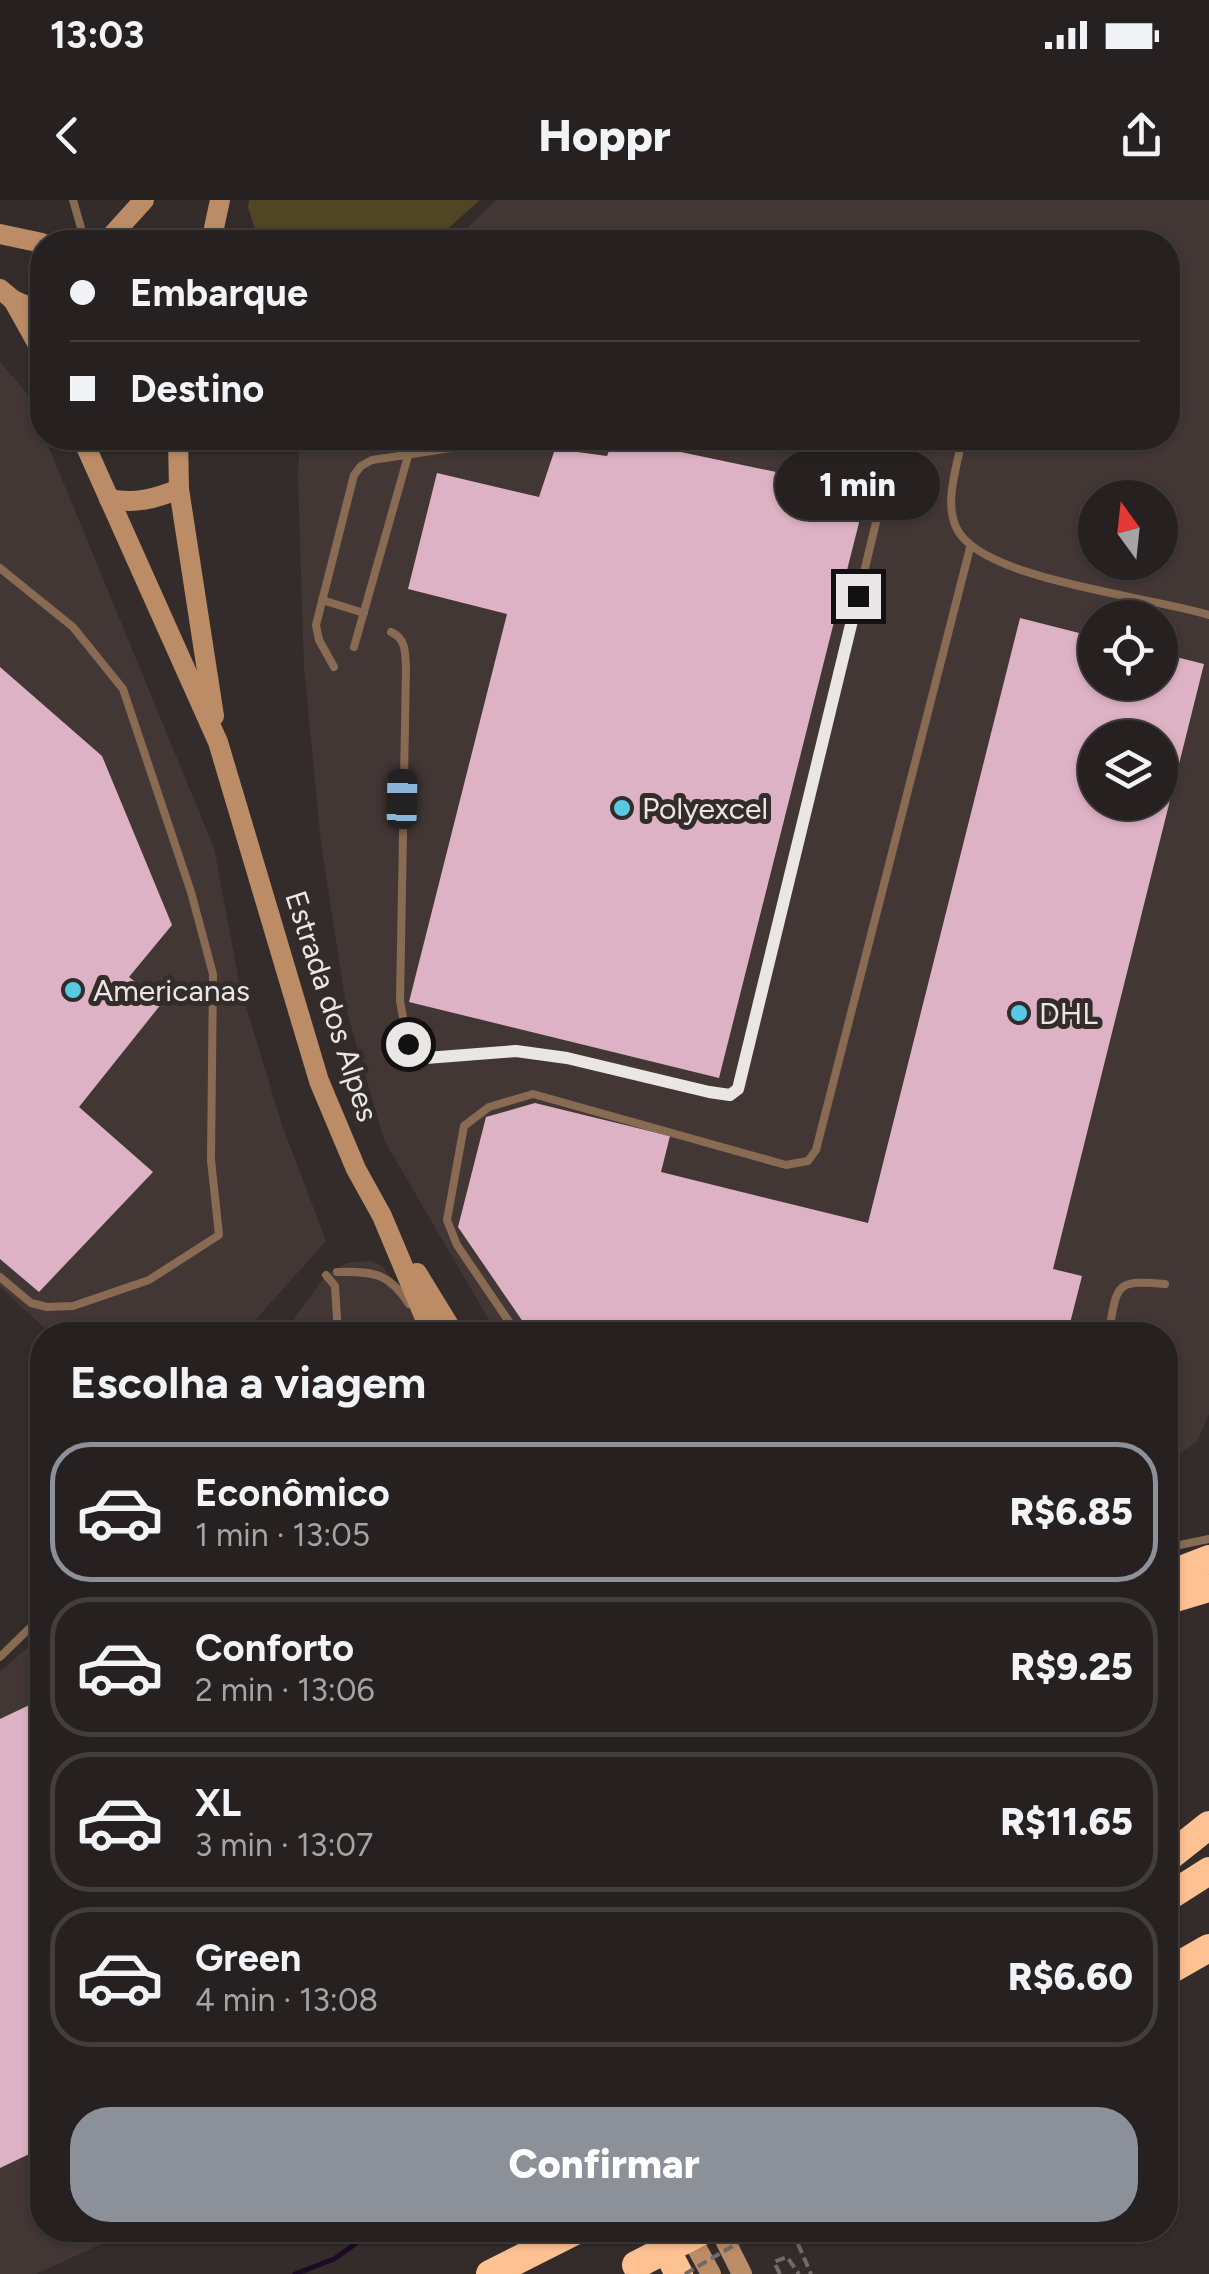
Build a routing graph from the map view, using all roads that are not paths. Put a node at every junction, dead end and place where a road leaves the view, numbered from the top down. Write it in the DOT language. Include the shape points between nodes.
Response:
graph roads {
  1 [pos="73,200"];
  2 [pos="144,200"];
  3 [pos="216,205"];
  4 [pos="82,230"];
  5 [pos="117,230"];
  6 [pos="213,230"];
  7 [pos="0,234"];
  8 [pos="30,241"];
  9 [pos="7,294"];
  10 [pos="30,306"];
  11 [pos="30,332"];
  12 [pos="88,450"];
  13 [pos="178,450"];
  14 [pos="445,450"];
  15 [pos="867,450"];
  16 [pos="960,450"];
  17 [pos="408,456"];
  18 [pos="178,489"];
  19 [pos="109,499"];
  20 [pos="970,548"];
  21 [pos="0,568"];
  22 [pos="322,600"];
  23 [pos="364,612"];
  24 [pos="1209,615"];
  25 [pos="392,632"];
  26 [pos="354,646"];
  27 [pos="334,667"];
  28 [pos="218,742"];
  29 [pos="382,1216"];
  30 [pos="337,1272"];
  31 [pos="326,1274"];
  32 [pos="0,1277"];
  33 [pos="1165,1284"];
  34 [pos="337,1322"];
  35 [pos="420,1322"];
  36 [pos="423,1322"];
  37 [pos="448,1322"];
  38 [pos="509,1322"];
  39 [pos="1111,1322"];
  40 [pos="1209,1539"];
  41 [pos="1178,1545"];
  42 [pos="1209,1560"];
  43 [pos="1178,1571"];
  44 [pos="1209,1588"];
  45 [pos="1178,1597"];
  46 [pos="30,1627"];
  47 [pos="0,1656"];
  48 [pos="1209,1825"];
  49 [pos="1178,1850"];
  50 [pos="1209,1872"];
  51 [pos="1178,1891"];
  52 [pos="1209,1948"];
  53 [pos="1178,1966"];
  54 [pos="554,2242"];
  55 [pos="663,2242"];
  56 [pos="680,2242"];
  57 [pos="694,2242"];
  58 [pos="726,2242"];
  59 [pos="626,2269"];
  60 [pos="490,2274"];
  61 [pos="682,2274"];
  62 [pos="711,2274"];
  63 [pos="742,2274"];
  1 -- 4 [label="lane"];
  2 -- 5 [label="main road"];
  3 -- 6 [label="main road"];
  7 -- 8 [label="main road"];
  9 -- 10 [label="main road"];
  9 -- 11 [label="main road"];
  12 -- 19 [label="main road, Estrada dos Alpes"];
  13 -- 18 [label="main road, Estrada dos Alpes"];
  14 -- 17 [label="lane"];
  15 -- 25 [label="lane" via="886,470 885,484 742,1078 730,1095 567,1058 516,1051 426,1058 408,1044 400,1001 406,669 404,645"];
  16 -- 20 [label="lane" via="952,510"];
  17 -- 22 [label="lane" via="372,460 354,476"];
  17 -- 23 [label="lane"];
  18 -- 19 [label="main road" via="130,503"];
  18 -- 28 [label="main road, Estrada dos Alpes"];
  19 -- 28 [label="main road, Estrada dos Alpes"];
  20 -- 24 [label="lane" via="1025,572"];
  20 -- 38 [label="lane" via="816,1150 808,1162 786,1166 534,1094 489,1107 464,1126 447,1220"];
  21 -- 32 [label="lane" via="73,628 124,689 185,873 214,974 211,1160 219,1236 149,1280 73,1306 31,1303"];
  22 -- 23 [label="lane"];
  22 -- 27 [label="lane" via="316,633"];
  23 -- 26 [label="lane"];
  28 -- 29 [label="main road, Estrada dos Alpes" via="319,1081"];
  29 -- 36 [label="main road, Estrada dos Alpes"];
  29 -- 37 [label="main road"];
  30 -- 35 [label="lane" via="372,1274 396,1284"];
  31 -- 34 [label="lane" via="335,1286"];
  33 -- 39 [label="lane" via="1124,1284"];
  40 -- 41 [label="lane"];
  42 -- 43 [label="highway"];
  44 -- 45 [label="highway"];
  46 -- 47 [label="lane"];
  48 -- 49 [label="highway"];
  50 -- 51 [label="highway"];
  52 -- 53 [label="highway"];
  54 -- 60 [label="highway"];
  55 -- 61 [label="highway"];
  56 -- 59 [label="highway, bridge"];
  57 -- 62 [label="main road"];
  58 -- 63 [label="main road"];
}
